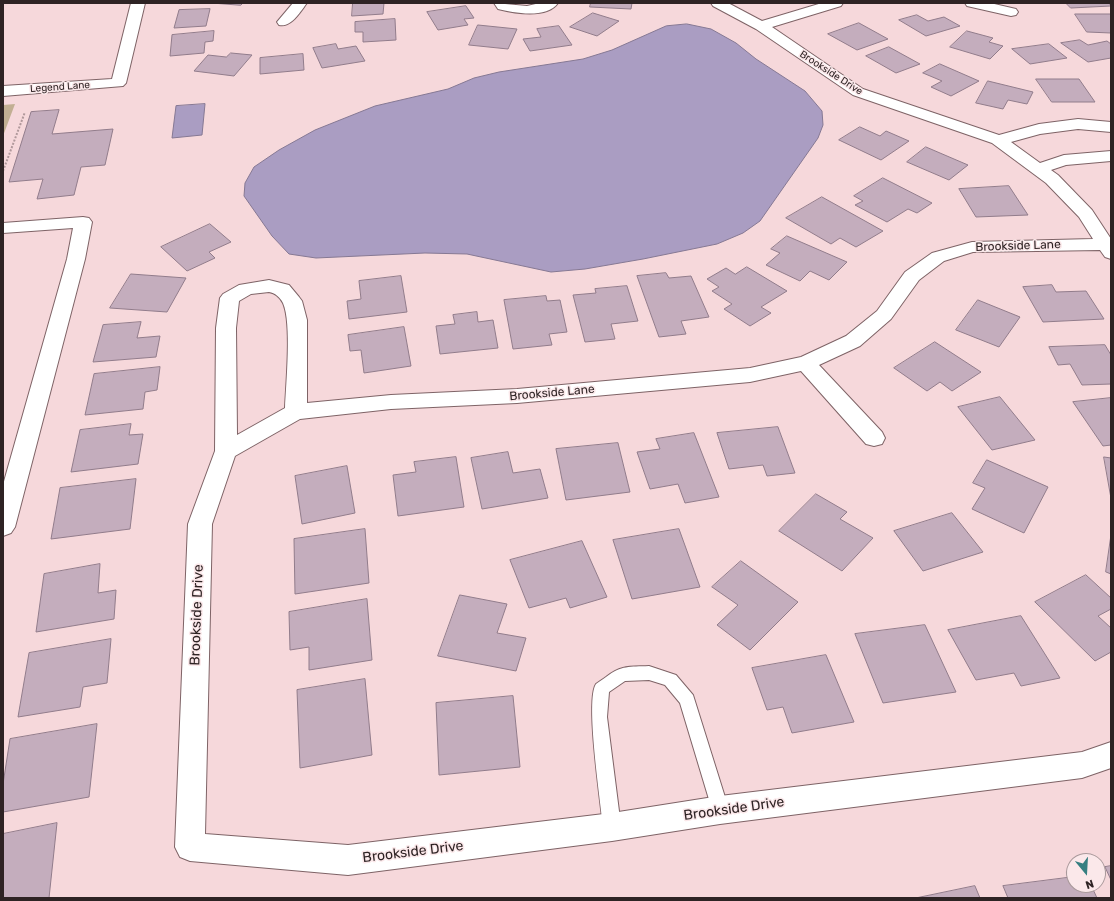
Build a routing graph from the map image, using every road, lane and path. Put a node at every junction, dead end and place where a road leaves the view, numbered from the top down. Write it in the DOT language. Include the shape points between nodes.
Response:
graph roads {
  1 [pos="138,3"];
  2 [pos="300,3"];
  3 [pos="501,3"];
  4 [pos="551,3"];
  5 [pos="718,3"];
  6 [pos="836,3"];
  7 [pos="972,3"];
  8 [pos="1011,12"];
  9 [pos="284,22"];
  10 [pos="760,26"];
  11 [pos="3,91"];
  12 [pos="27,106"];
  13 [pos="1111,127"];
  14 [pos="998,140"];
  15 [pos="1111,156"];
  16 [pos="1039,169"];
  17 [pos="3,171"];
  18 [pos="3,228"];
  19 [pos="1108,248"];
  20 [pos="806,363"];
  21 [pos="296,412"];
  22 [pos="874,438"];
  23 [pos="226,451"];
  24 [pos="3,527"];
  25 [pos="1111,755"];
  26 [pos="720,810"];
  27 [pos="612,827"];
  1 -- 11 [label="street, Legend Lane" via="118,84"];
  2 -- 9 [label="street"];
  3 -- 4 [label="street" via="503,6 518,10 538,9"];
  5 -- 10 [label="street, Brookside Drive"];
  6 -- 10 [label="street"];
  7 -- 8 [label="street"];
  10 -- 14 [label="street, Brookside Drive" via="858,92"];
  12 -- 17 [label="path"];
  13 -- 14 [label="street" via="1078,124 1039,129"];
  14 -- 16 [label="street, Brookside Drive"];
  15 -- 16 [label="street" via="1064,160"];
  16 -- 19 [label="street, Brookside Drive" via="1086,214"];
  18 -- 24 [label="street" via="83,222 76,259"];
  19 -- 20 [label="street, Brookside Lane" via="972,247 938,257 912,276 884,315 853,341"];
  20 -- 21 [label="street, Brookside Lane" via="750,376 517,396 390,402"];
  20 -- 22 [label="street"];
  21 -- 23 [label="street"];
  21 -- 23 [label="street" via="297,320 292,300 282,289 269,286 246,289 230,298 226,328"];
  23 -- 27 [label="street, Brookside Drive" via="200,524 190,847 348,860"];
  25 -- 26 [label="street, Brookside Drive" via="1082,765"];
  26 -- 27 [label="street, Brookside Drive"];
  26 -- 27 [label="lane" via="687,700 670,680 649,672 622,674 602,689 599,717"];
}
